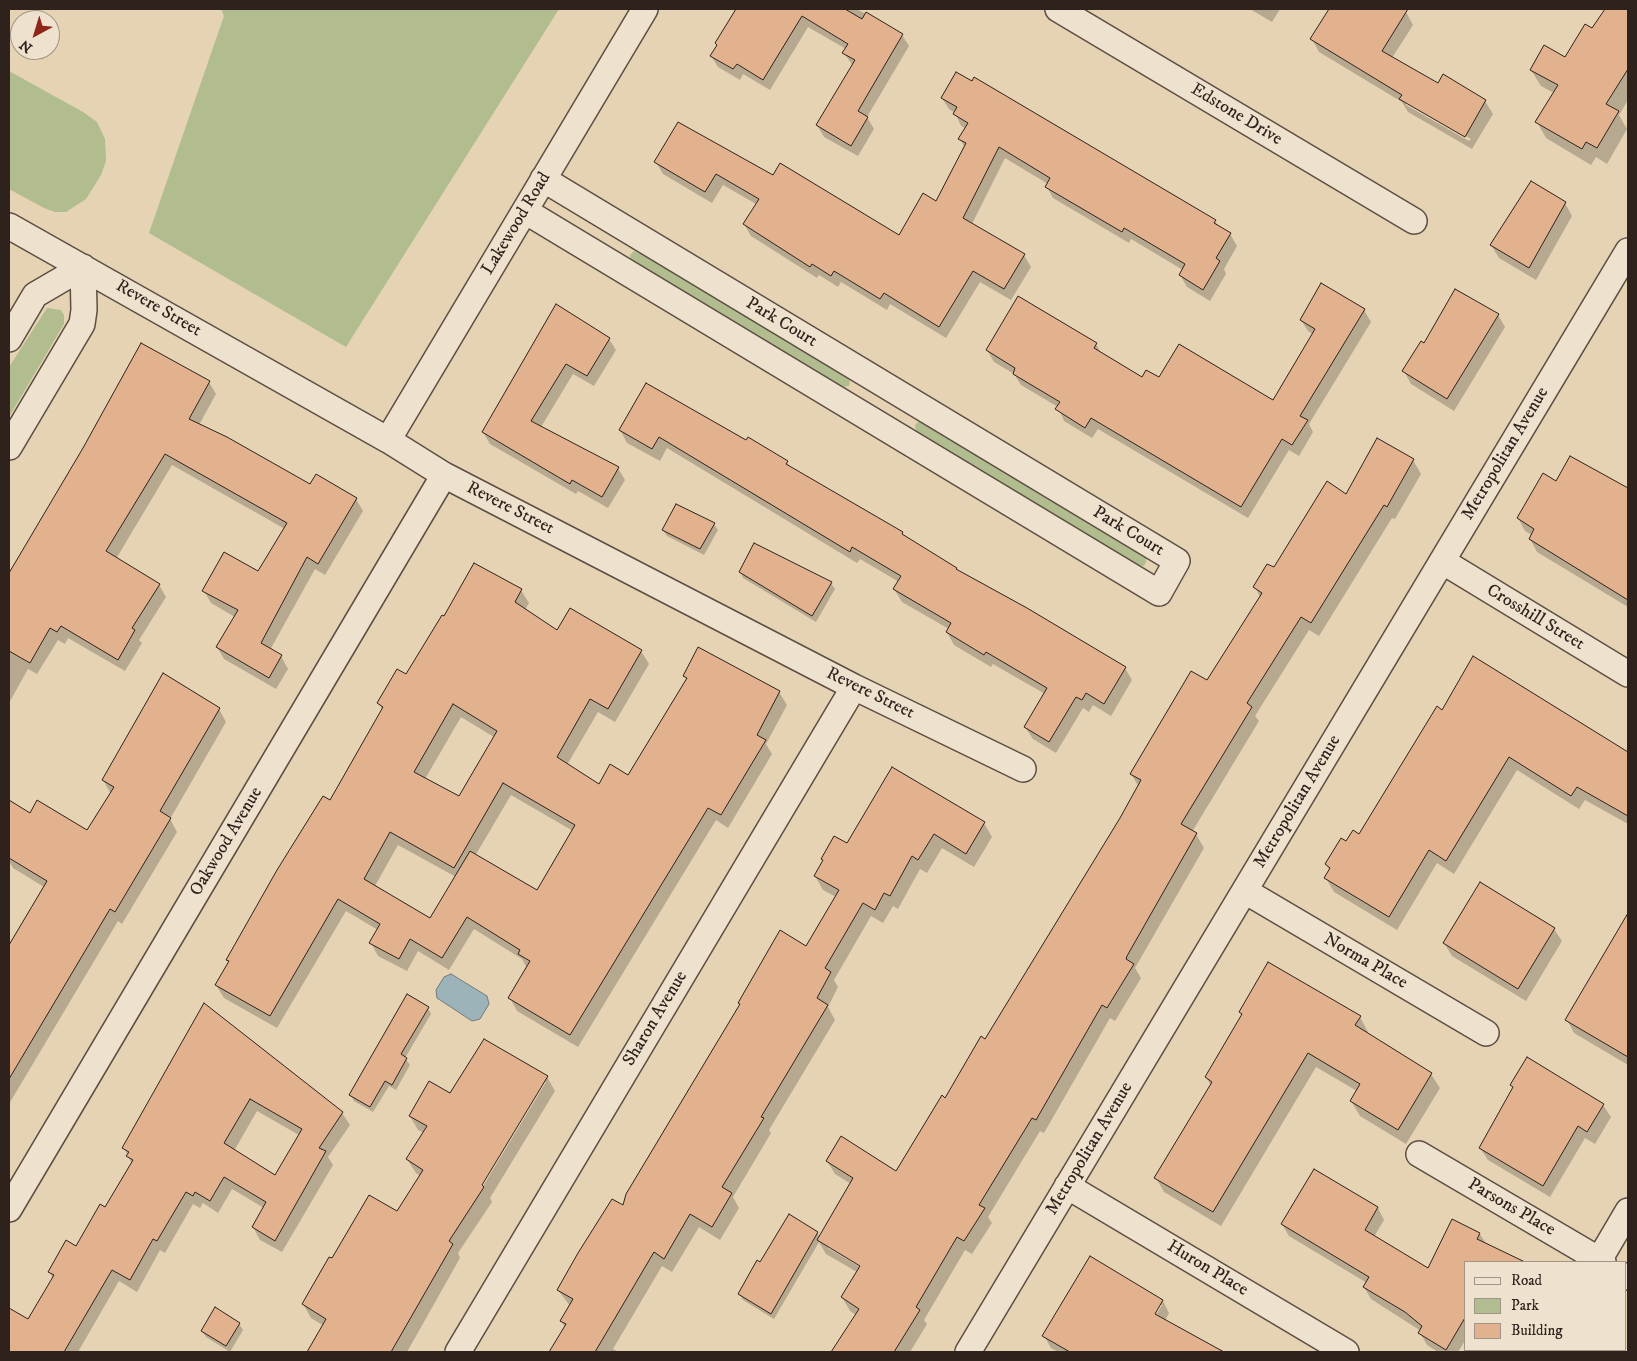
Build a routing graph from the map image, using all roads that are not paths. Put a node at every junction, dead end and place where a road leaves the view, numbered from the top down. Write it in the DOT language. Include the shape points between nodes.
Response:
graph roads {
  1 [pos="645,9"];
  2 [pos="1058,9"];
  3 [pos="543,179"];
  4 [pos="525,210"];
  5 [pos="1414,221"];
  6 [pos="9,226"];
  7 [pos="1628,251"];
  8 [pos="83,267"];
  9 [pos="9,339"];
  10 [pos="388,440"];
  11 [pos="9,447"];
  12 [pos="444,475"];
  13 [pos="1442,561"];
  14 [pos="1628,674"];
  15 [pos="854,687"];
  16 [pos="1023,769"];
  17 [pos="1244,891"];
  18 [pos="1486,1032"];
  19 [pos="1419,1154"];
  20 [pos="1067,1186"];
  21 [pos="9,1209"];
  22 [pos="1628,1211"];
  23 [pos="1598,1261"];
  24 [pos="1601,1261"];
  25 [pos="458,1352"];
  26 [pos="968,1352"];
  27 [pos="1346,1352"];
  1 -- 3 [label="street, Lakewood Road"];
  2 -- 5 [label="street, Edstone Drive"];
  3 -- 4 [label="street, Lakewood Road"];
  3 -- 4 [label="street, Park Court" via="1177,561 1159,593"];
  4 -- 10 [label="street, Lakewood Road"];
  6 -- 8 [label="street, Revere Street"];
  7 -- 13 [label="street, Metropolitan Avenue"];
  8 -- 9 [label="street" via="35,295"];
  8 -- 10 [label="street, Revere Street"];
  8 -- 11 [label="street" via="82,324"];
  10 -- 12 [label="street, Revere Street"];
  12 -- 15 [label="street, Revere Street"];
  12 -- 21 [label="street, Oakwood Avenue"];
  13 -- 14 [label="street, Crosshill Street"];
  13 -- 17 [label="street, Metropolitan Avenue"];
  15 -- 16 [label="street, Revere Street"];
  15 -- 25 [label="street, Sharon Avenue"];
  17 -- 18 [label="street, Norma Place"];
  17 -- 20 [label="street, Metropolitan Avenue"];
  19 -- 23 [label="street, Parsons Place"];
  20 -- 26 [label="street, Metropolitan Avenue"];
  20 -- 27 [label="street, Huron Place"];
  22 -- 24 [label="street"];
}
